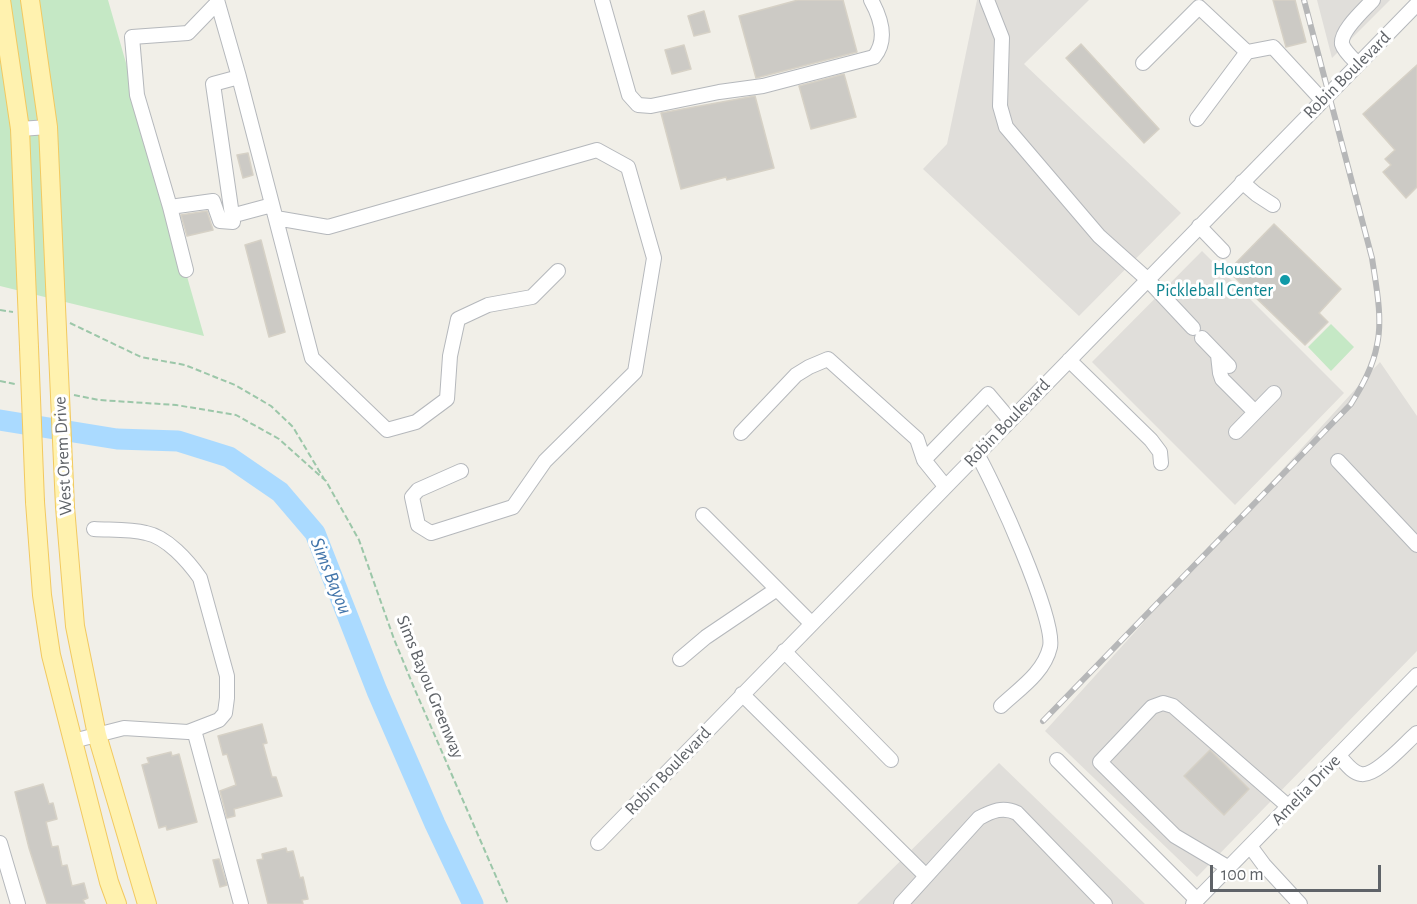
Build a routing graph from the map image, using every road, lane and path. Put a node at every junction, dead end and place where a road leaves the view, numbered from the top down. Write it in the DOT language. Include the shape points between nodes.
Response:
graph roads {
  1 [pos="1,0"];
  2 [pos="30,0"];
  3 [pos="602,0"];
  4 [pos="871,0"];
  5 [pos="987,0"];
  6 [pos="1372,0"];
  7 [pos="217,2"];
  8 [pos="1417,4"];
  9 [pos="1247,52"];
  10 [pos="1143,63"];
  11 [pos="1358,64"];
  12 [pos="239,76"];
  13 [pos="1322,100"];
  14 [pos="1197,119"];
  15 [pos="48,127"];
  16 [pos="20,129"];
  17 [pos="1242,182"];
  18 [pos="1273,205"];
  19 [pos="170,207"];
  20 [pos="274,212"];
  21 [pos="231,216"];
  22 [pos="1199,226"];
  23 [pos="1223,251"];
  24 [pos="186,270"];
  25 [pos="558,271"];
  26 [pos="1148,279"];
  27 [pos="57,317"];
  28 [pos="1218,355"];
  29 [pos="1069,360"];
  30 [pos="1229,366"];
  31 [pos="0,381"];
  32 [pos="22,386"];
  33 [pos="1274,393"];
  34 [pos="66,394"];
  35 [pos="1255,412"];
  36 [pos="1010,420"];
  37 [pos="1236,432"];
  38 [pos="741,433"];
  39 [pos="977,453"];
  40 [pos="924,460"];
  41 [pos="1338,460"];
  42 [pos="1161,463"];
  43 [pos="461,471"];
  44 [pos="326,481"];
  45 [pos="945,486"];
  46 [pos="703,514"];
  47 [pos="94,529"];
  48 [pos="1417,545"];
  49 [pos="777,589"];
  50 [pos="811,623"];
  51 [pos="784,651"];
  52 [pos="680,659"];
  53 [pos="1416,680"];
  54 [pos="742,694"];
  55 [pos="1001,706"];
  56 [pos="194,730"];
  57 [pos="1417,733"];
  58 [pos="97,735"];
  59 [pos="73,741"];
  60 [pos="1339,756"];
  61 [pos="891,760"];
  62 [pos="1057,760"];
  63 [pos="1289,807"];
  64 [pos="0,843"];
  65 [pos="598,843"];
  66 [pos="1250,846"];
  67 [pos="1229,868"];
  68 [pos="926,876"];
  69 [pos="1195,902"];
  70 [pos="18,904"];
  71 [pos="117,904"];
  72 [pos="147,904"];
  73 [pos="241,904"];
  74 [pos="508,904"];
  75 [pos="901,904"];
  76 [pos="1105,904"];
  77 [pos="1300,904"];
  1 -- 16 [label="main road, West Orem Drive"];
  2 -- 15 [label="main road, West Orem Drive"];
  3 -- 4 [label="street" via="629,95 638,105 651,106 763,86 874,57 881,49 883,37"];
  5 -- 26 [label="street" via="1002,38 1000,106 1006,127 1099,236"];
  6 -- 11 [label="street" via="1343,35 1344,49"];
  7 -- 12 [label="street"];
  7 -- 19 [label="street" via="188,33 132,37 137,95"];
  8 -- 11 [label="street, Robin Boulevard"];
  9 -- 10 [label="street" via="1199,7"];
  9 -- 13 [label="street" via="1273,47"];
  9 -- 14 [label="street"];
  11 -- 13 [label="street, Robin Boulevard"];
  12 -- 20 [label="street"];
  12 -- 21 [label="street" via="213,84"];
  13 -- 17 [label="street, Robin Boulevard"];
  15 -- 16 [label="street"];
  15 -- 27 [label="main road, West Orem Drive"];
  16 -- 59 [label="main road, West Orem Drive, bridge" via="42,595 51,655"];
  17 -- 18 [label="street"];
  17 -- 22 [label="street, Robin Boulevard"];
  19 -- 21 [label="street" via="213,201 221,221 232,224"];
  19 -- 24 [label="street"];
  20 -- 21 [label="street"];
  20 -- 25 [label="street" via="312,358 387,430 416,422 447,399 458,319 488,305 532,297"];
  20 -- 43 [label="street" via="328,226 597,150 628,167 654,258 635,372 545,461 513,507 431,533 418,525 412,497 418,490"];
  22 -- 23 [label="street"];
  22 -- 26 [label="street, Robin Boulevard"];
  26 -- 28 [label="street"];
  26 -- 29 [label="street, Robin Boulevard"];
  27 -- 44 [label="path, Sims Bayou Greenway" via="141,357 184,365 235,385 271,406 292,427"];
  27 -- 58 [label="main road, West Orem Drive, bridge" via="65,507 75,626"];
  28 -- 30 [label="street"];
  28 -- 35 [label="street" via="1222,379"];
  29 -- 36 [label="street, Robin Boulevard"];
  29 -- 42 [label="street" via="1151,440 1160,452"];
  31 -- 32 [label="path"];
  33 -- 35 [label="street"];
  34 -- 44 [label="path, Sims Bayou Greenway" via="236,415 279,439"];
  35 -- 37 [label="street"];
  36 -- 39 [label="street, Robin Boulevard"];
  36 -- 40 [label="street" via="988,394"];
  38 -- 40 [label="street" via="796,375 828,360 917,439"];
  39 -- 45 [label="street, Robin Boulevard"];
  39 -- 55 [label="street" via="1016,536 1049,629 1050,644 1038,672"];
  40 -- 45 [label="street"];
  41 -- 48 [label="street"];
  44 -- 74 [label="path, Sims Bayou Greenway" via="359,540 394,639"];
  45 -- 50 [label="street, Robin Boulevard"];
  46 -- 49 [label="street"];
  47 -- 56 [label="street" via="155,536 200,578 226,676 227,698 225,713 219,720"];
  49 -- 50 [label="street"];
  49 -- 52 [label="street"];
  50 -- 51 [label="street, Robin Boulevard"];
  51 -- 54 [label="street, Robin Boulevard"];
  51 -- 61 [label="street"];
  53 -- 60 [label="street, Amelia Drive"];
  54 -- 65 [label="street, Robin Boulevard"];
  54 -- 68 [label="street"];
  56 -- 58 [label="street" via="124,728"];
  56 -- 73 [label="street"];
  57 -- 60 [label="street" via="1372,773 1360,775"];
  58 -- 59 [label="street"];
  58 -- 72 [label="main road, West Orem Drive"];
  59 -- 71 [label="main road, West Orem Drive"];
  60 -- 63 [label="street, Amelia Drive"];
  62 -- 69 [label="street"];
  63 -- 66 [label="street, Amelia Drive"];
  63 -- 67 [label="street" via="1173,706 1164,703 1152,707 1100,762 1175,836"];
  64 -- 70 [label="street"];
  66 -- 67 [label="street, Amelia Drive"];
  66 -- 77 [label="street"];
  67 -- 69 [label="street, Amelia Drive"];
  68 -- 75 [label="street"];
  68 -- 76 [label="street" via="979,818 988,812 1008,809 1017,813"];
}
